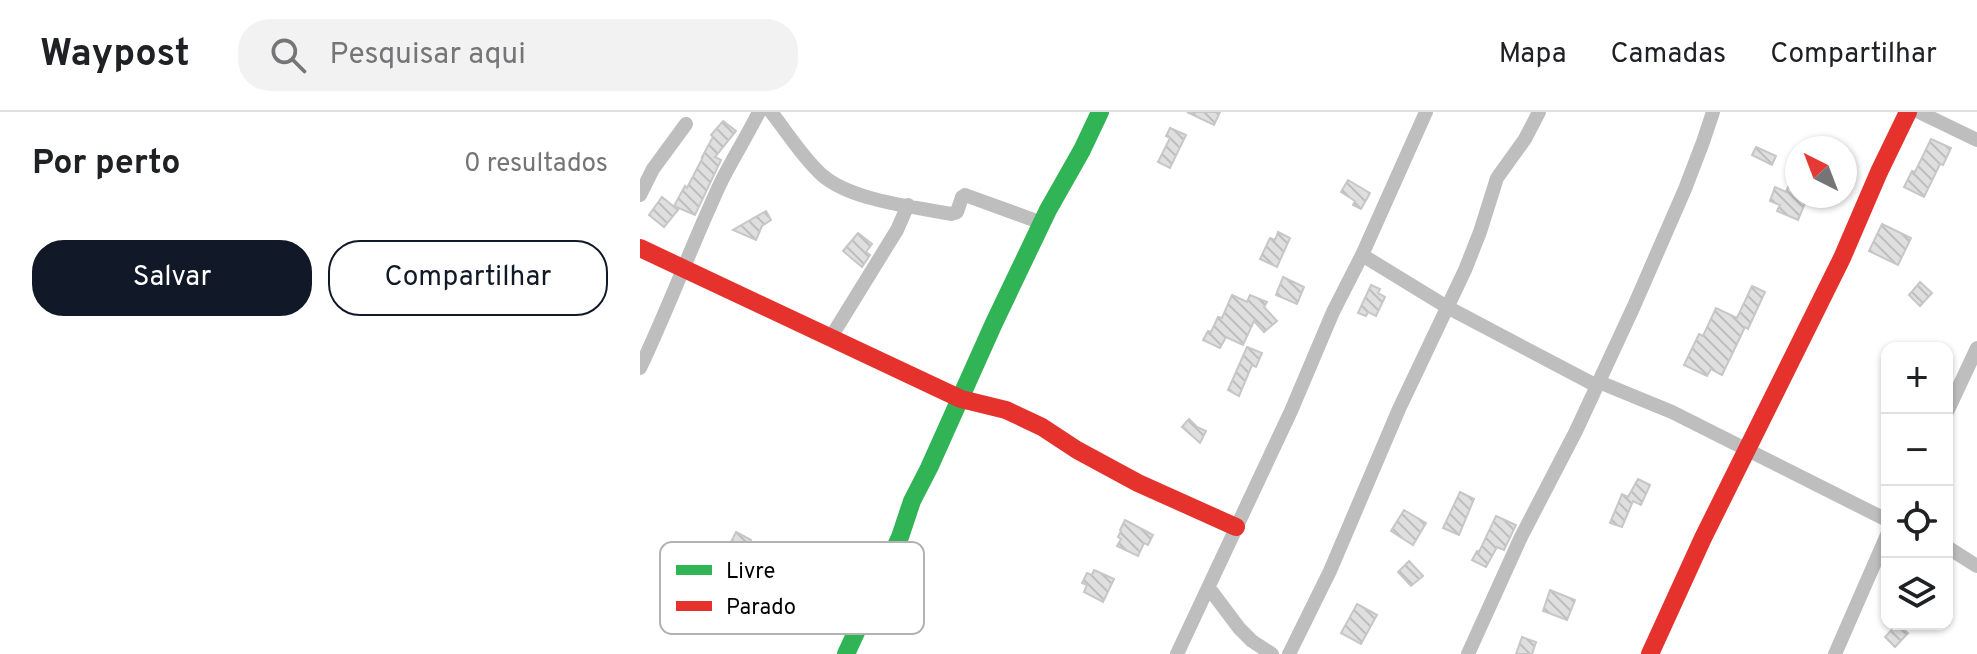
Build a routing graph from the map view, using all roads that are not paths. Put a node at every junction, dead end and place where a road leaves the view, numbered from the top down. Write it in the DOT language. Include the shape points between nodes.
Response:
graph roads {
  1 [pos="759,112"];
  2 [pos="771,112"];
  3 [pos="1100,112"];
  4 [pos="1426,112"];
  5 [pos="1539,112"];
  6 [pos="1713,112"];
  7 [pos="1908,112"];
  8 [pos="1919,112"];
  9 [pos="686,124"];
  10 [pos="1977,140"];
  11 [pos="640,195"];
  12 [pos="908,205"];
  13 [pos="1042,223"];
  14 [pos="640,248"];
  15 [pos="1362,255"];
  16 [pos="684,267"];
  17 [pos="1447,307"];
  18 [pos="831,337"];
  19 [pos="1977,348"];
  20 [pos="640,368"];
  21 [pos="1598,384"];
  22 [pos="961,399"];
  23 [pos="1953,399"];
  24 [pos="1748,450"];
  25 [pos="1881,517"];
  26 [pos="1236,527"];
  27 [pos="898,542"];
  28 [pos="1881,549"];
  29 [pos="1953,551"];
  30 [pos="1977,566"];
  31 [pos="1209,588"];
  32 [pos="855,634"];
  33 [pos="846,654"];
  34 [pos="1177,654"];
  35 [pos="1272,654"];
  36 [pos="1289,654"];
  37 [pos="1468,654"];
  38 [pos="1650,654"];
  39 [pos="1835,654"];
  1 -- 16 [label="street"];
  2 -- 12 [label="street" via="822,175 858,195"];
  3 -- 13 [label="street"];
  4 -- 15 [label="street"];
  5 -- 17 [label="street" via="1497,178"];
  6 -- 21 [label="street" via="1685,189"];
  7 -- 24 [label="street"];
  8 -- 10 [label="street"];
  9 -- 11 [label="street"];
  12 -- 13 [label="street" via="954,213 965,195"];
  12 -- 18 [label="street"];
  13 -- 22 [label="street"];
  14 -- 16 [label="street"];
  15 -- 17 [label="street"];
  15 -- 26 [label="street"];
  16 -- 18 [label="street"];
  16 -- 20 [label="street"];
  17 -- 21 [label="street"];
  17 -- 36 [label="street"];
  18 -- 22 [label="street"];
  19 -- 23 [label="street"];
  21 -- 24 [label="street" via="1672,412"];
  21 -- 37 [label="street"];
  22 -- 26 [label="street" via="1006,410 1138,483"];
  22 -- 27 [label="street"];
  24 -- 25 [label="street"];
  24 -- 38 [label="street"];
  26 -- 31 [label="street"];
  28 -- 39 [label="street"];
  29 -- 30 [label="street"];
  31 -- 34 [label="street"];
  31 -- 35 [label="street" via="1239,628"];
  32 -- 33 [label="street"];
}
